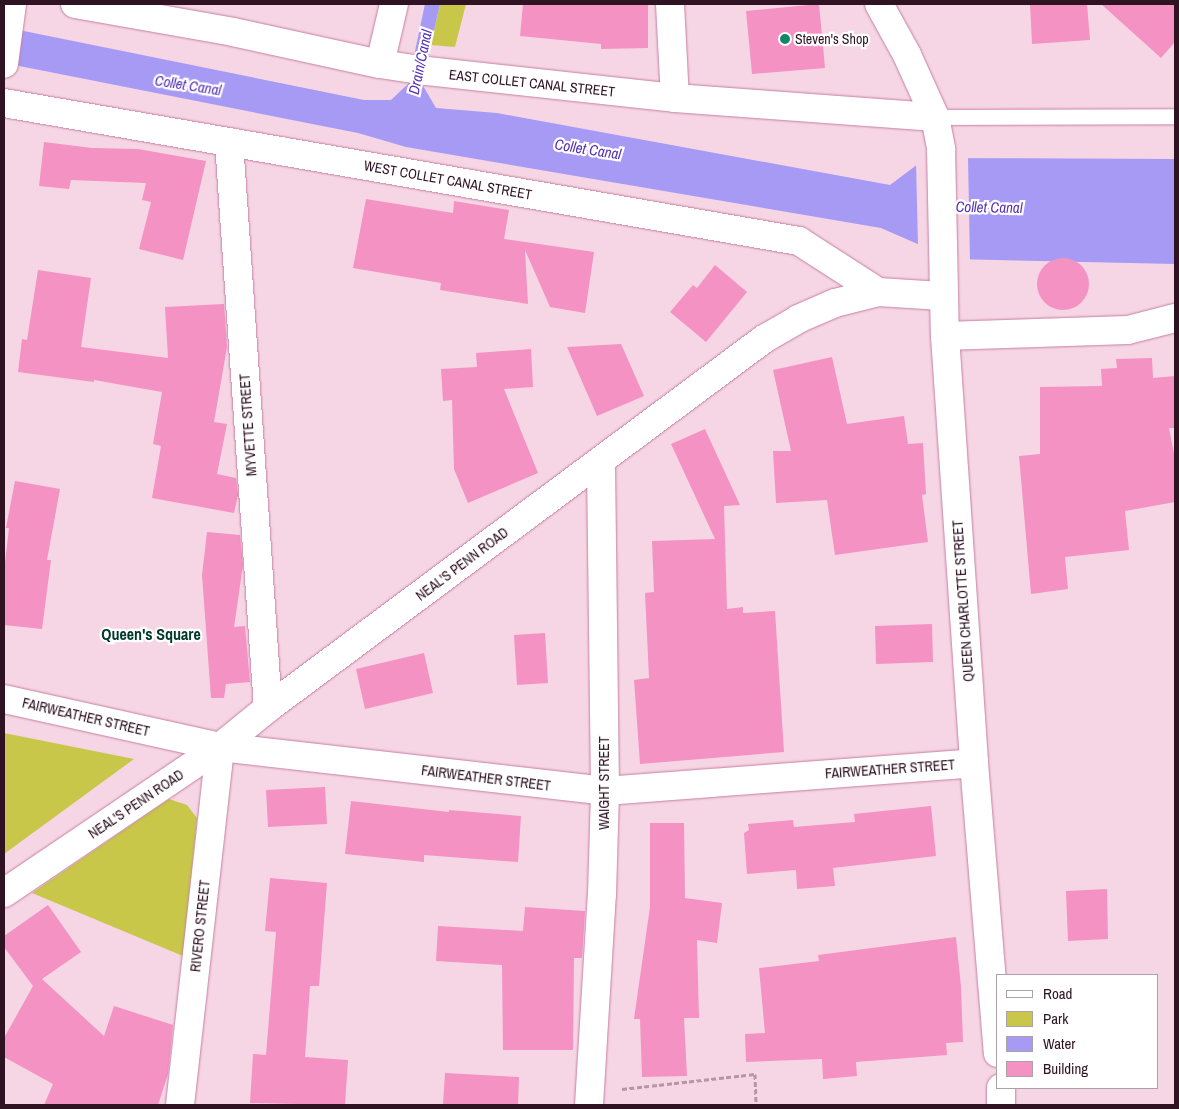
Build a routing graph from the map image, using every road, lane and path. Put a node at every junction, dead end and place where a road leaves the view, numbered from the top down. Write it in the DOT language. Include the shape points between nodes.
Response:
graph roads {
  1 [pos="75,4"];
  2 [pos="394,4"];
  3 [pos="670,4"];
  4 [pos="879,4"];
  5 [pos="11,8"];
  6 [pos="5,56"];
  7 [pos="380,64"];
  8 [pos="675,98"];
  9 [pos="4,103"];
  10 [pos="1175,116"];
  11 [pos="935,117"];
  12 [pos="229,142"];
  13 [pos="878,292"];
  14 [pos="942,296"];
  15 [pos="1175,318"];
  16 [pos="945,336"];
  17 [pos="601,461"];
  18 [pos="4,699"];
  19 [pos="268,708"];
  20 [pos="220,747"];
  21 [pos="974,763"];
  22 [pos="605,791"];
  23 [pos="4,893"];
  24 [pos="996,1029"];
  25 [pos="1000,1089"];
  26 [pos="589,1099"];
  27 [pos="180,1105"];
  28 [pos="756,1105"];
  29 [pos="1001,1105"];
  1 -- 7 [label="street, EAST COLLET CANAL STREET" via="233,32"];
  2 -- 7 [label="street"];
  3 -- 8 [label="street"];
  4 -- 11 [label="street, QUEEN CHARLOTTE STREET"];
  5 -- 6 [label="street"];
  7 -- 8 [label="street, EAST COLLET CANAL STREET"];
  8 -- 11 [label="street, EAST COLLET CANAL STREET"];
  9 -- 12 [label="street, WEST COLLET CANAL STREET"];
  10 -- 11 [label="lane"];
  11 -- 14 [label="street, QUEEN CHARLOTTE STREET" via="941,149"];
  12 -- 13 [label="street, WEST COLLET CANAL STREET" via="799,241"];
  12 -- 19 [label="street, MYVETTE STREET"];
  13 -- 14 [label="street, NEAL'S PENN ROAD"];
  13 -- 17 [label="street, NEAL'S PENN ROAD" via="835,303 764,339"];
  14 -- 16 [label="street, QUEEN CHARLOTTE STREET"];
  15 -- 16 [label="street" via="1128,330"];
  16 -- 21 [label="street, QUEEN CHARLOTTE STREET"];
  17 -- 19 [label="street, NEAL'S PENN ROAD"];
  17 -- 22 [label="street, WAIGHT STREET"];
  18 -- 20 [label="street, FAIRWEATHER STREET"];
  19 -- 20 [label="street, NEAL'S PENN ROAD"];
  20 -- 22 [label="street, FAIRWEATHER STREET"];
  20 -- 23 [label="street, NEAL'S PENN ROAD"];
  20 -- 27 [label="street, RIVERO STREET"];
  21 -- 22 [label="street, FAIRWEATHER STREET"];
  21 -- 24 [label="street, QUEEN CHARLOTTE STREET"];
  22 -- 26 [label="street, WAIGHT STREET"];
  25 -- 29 [label="street"];
  26 -- 28 [label="path" via="755,1074"];
}
